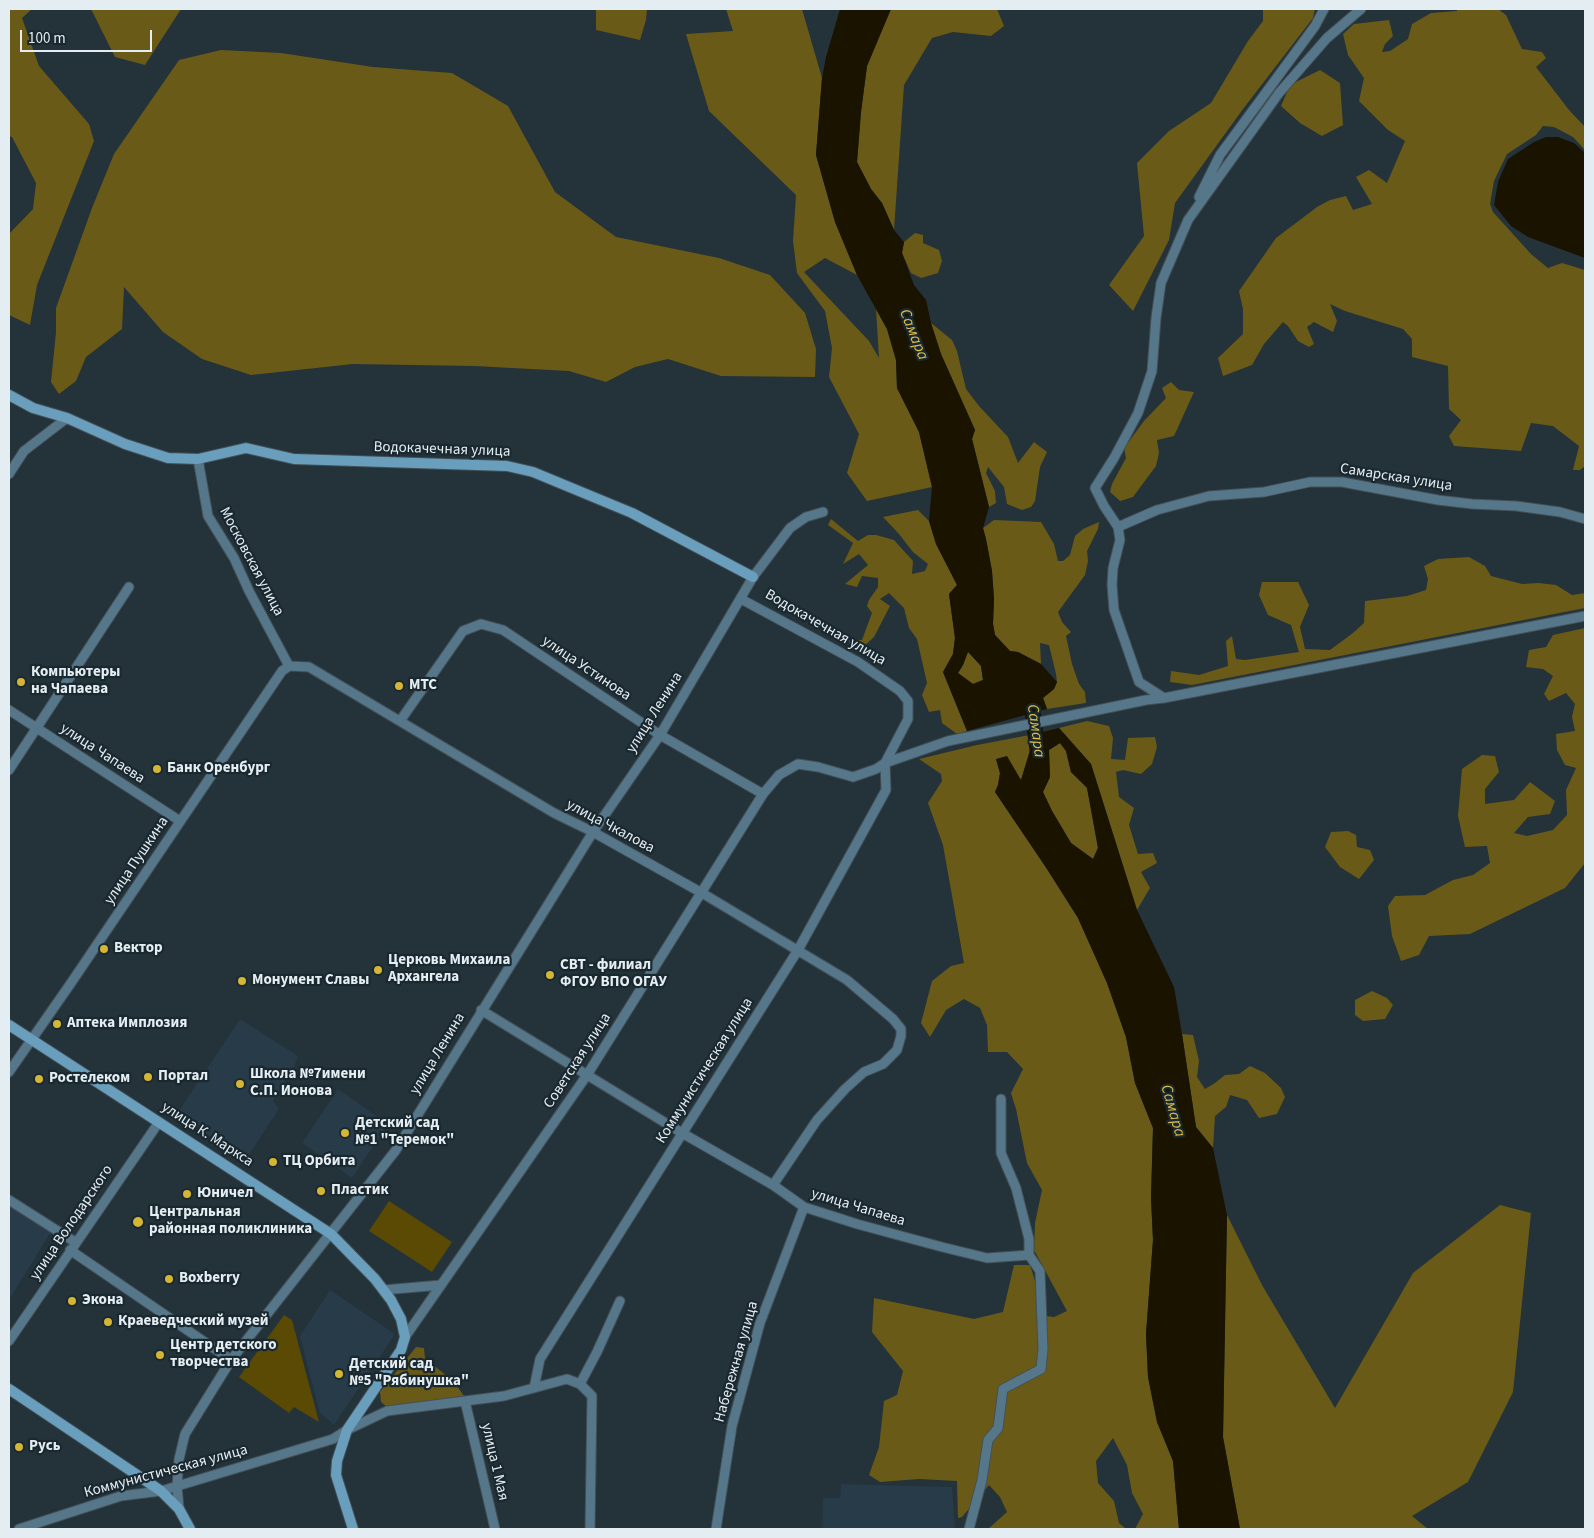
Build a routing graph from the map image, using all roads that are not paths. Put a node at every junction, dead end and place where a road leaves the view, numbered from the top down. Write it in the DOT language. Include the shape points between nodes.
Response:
graph roads {
  1 [pos="1324,9"];
  2 [pos="1361,9"];
  3 [pos="1188,220"];
  4 [pos="9,395"];
  5 [pos="67,418"];
  6 [pos="198,460"];
  7 [pos="9,474"];
  8 [pos="823,512"];
  9 [pos="1585,519"];
  10 [pos="1118,527"];
  11 [pos="753,577"];
  12 [pos="129,587"];
  13 [pos="741,599"];
  14 [pos="1585,616"];
  15 [pos="289,666"];
  16 [pos="1164,698"];
  17 [pos="9,710"];
  18 [pos="400,721"];
  19 [pos="36,728"];
  20 [pos="660,735"];
  21 [pos="885,763"];
  22 [pos="9,770"];
  23 [pos="763,794"];
  24 [pos="180,821"];
  25 [pos="593,832"];
  26 [pos="702,893"];
  27 [pos="798,950"];
  28 [pos="481,1010"];
  29 [pos="9,1025"];
  30 [pos="31,1040"];
  31 [pos="9,1072"];
  32 [pos="587,1075"];
  33 [pos="1001,1099"];
  34 [pos="159,1122"];
  35 [pos="682,1133"];
  36 [pos="773,1185"];
  37 [pos="9,1200"];
  38 [pos="804,1207"];
  39 [pos="331,1234"];
  40 [pos="73,1246"];
  41 [pos="1029,1255"];
  42 [pos="441,1285"];
  43 [pos="383,1290"];
  44 [pos="620,1302"];
  45 [pos="405,1336"];
  46 [pos="9,1341"];
  47 [pos="231,1360"];
  48 [pos="580,1384"];
  49 [pos="534,1388"];
  50 [pos="9,1389"];
  51 [pos="465,1401"];
  52 [pos="347,1430"];
  53 [pos="177,1486"];
  54 [pos="161,1491"];
  55 [pos="180,1508"];
  56 [pos="24,1529"];
  57 [pos="190,1529"];
  58 [pos="353,1529"];
  59 [pos="495,1529"];
  60 [pos="590,1529"];
  61 [pos="716,1529"];
  62 [pos="969,1529"];
  1 -- 3 [label="street" via="1315,26 1220,155"];
  2 -- 3 [label="street" via="1326,38 1280,93"];
  3 -- 10 [label="street" via="1161,283 1152,371 1138,413 1095,488"];
  4 -- 5 [label="street" via="33,408"];
  5 -- 6 [label="street" via="125,444 168,458"];
  5 -- 7 [label="street" via="24,451"];
  6 -- 11 [label="street, Водокачечная улица" via="246,448 294,460 507,466 533,472 632,513"];
  6 -- 15 [label="street, Московская улица" via="208,516 234,558"];
  8 -- 11 [label="street, улица Ленина" via="806,517 790,528"];
  9 -- 10 [label="street, Самарская улица" via="1560,512 1455,502 1342,482 1310,482 1264,492 1209,496 1158,510"];
  10 -- 16 [label="street" via="1120,540 1112,585 1114,610 1139,682"];
  11 -- 13 [label="street, улица Ленина"];
  12 -- 19 [label="street"];
  13 -- 20 [label="street, улица Ленина"];
  13 -- 21 [label="street, Водокачечная улица" via="858,662 900,691 908,701 908,718"];
  14 -- 16 [label="street"];
  15 -- 18 [label="street, улица Чкалова" via="309,667"];
  15 -- 24 [label="street, улица Пушкина" via="282,671"];
  16 -- 21 [label="street" via="948,741"];
  17 -- 19 [label="street, улица Чапаева"];
  18 -- 20 [label="street, улица Устинова" via="464,631 481,624 503,630"];
  18 -- 25 [label="street, улица Чкалова"];
  19 -- 22 [label="street"];
  19 -- 24 [label="street, улица Чапаева"];
  20 -- 23 [label="street, улица Устинова"];
  20 -- 25 [label="street, улица Ленина"];
  21 -- 23 [label="street" via="876,770 853,777 798,764 779,775"];
  21 -- 27 [label="street, Коммунистическая улица" via="886,790"];
  23 -- 26 [label="street, Советская улица"];
  24 -- 30 [label="street, улица Пушкина"];
  25 -- 26 [label="street, улица Чкалова"];
  25 -- 28 [label="street, улица Ленина"];
  26 -- 27 [label="street, улица Чкалова"];
  26 -- 32 [label="street, Советская улица"];
  27 -- 35 [label="street, Коммунистическая улица"];
  27 -- 36 [label="street, улица Чкалова" via="848,980 893,1019 902,1036 897,1050 883,1064 864,1072 817,1120"];
  28 -- 32 [label="street, улица Чапаева"];
  28 -- 39 [label="street, улица Ленина" via="396,1150"];
  29 -- 30 [label="street, улица К. Маркса"];
  30 -- 31 [label="street, улица Пушкина"];
  30 -- 34 [label="street, улица К. Маркса"];
  32 -- 35 [label="street, улица Чапаева"];
  32 -- 42 [label="street, Советская улица"];
  33 -- 41 [label="street" via="1001,1153 1016,1188 1029,1239"];
  34 -- 39 [label="street, улица К. Маркса"];
  34 -- 40 [label="street, улица Володарского"];
  35 -- 36 [label="street, улица Чапаева"];
  35 -- 49 [label="street, Коммунистическая улица" via="540,1359"];
  36 -- 38 [label="street, улица Чапаева"];
  37 -- 40 [label="street"];
  38 -- 41 [label="street, улица Чапаева" via="987,1258"];
  38 -- 61 [label="street, Набережная улица" via="760,1323 732,1426"];
  39 -- 43 [label="street, улица К. Маркса"];
  39 -- 47 [label="street, улица Ленина"];
  40 -- 46 [label="street, улица Володарского"];
  40 -- 47 [label="street"];
  41 -- 62 [label="street" via="1040,1271 1041,1369 1003,1389 998,1428 988,1440"];
  42 -- 43 [label="street"];
  42 -- 45 [label="street, Советская улица"];
  43 -- 45 [label="street, улица К. Маркса" via="401,1319"];
  44 -- 48 [label="street"];
  45 -- 52 [label="street" via="401,1350"];
  47 -- 53 [label="street, улица Ленина" via="185,1434"];
  48 -- 49 [label="street, Коммунистическая улица" via="567,1379"];
  48 -- 60 [label="street" via="592,1396"];
  49 -- 51 [label="street, Коммунистическая улица"];
  50 -- 54 [label="street"];
  51 -- 52 [label="street, Коммунистическая улица" via="387,1411"];
  51 -- 59 [label="street, улица 1 Мая"];
  52 -- 53 [label="street, Коммунистическая улица" via="333,1439"];
  52 -- 58 [label="street" via="337,1460 336,1475"];
  53 -- 54 [label="street, Коммунистическая улица"];
  53 -- 55 [label="street, улица Ленина"];
  54 -- 55 [label="street"];
  54 -- 56 [label="street, Коммунистическая улица" via="122,1496"];
  55 -- 57 [label="street"];
}
